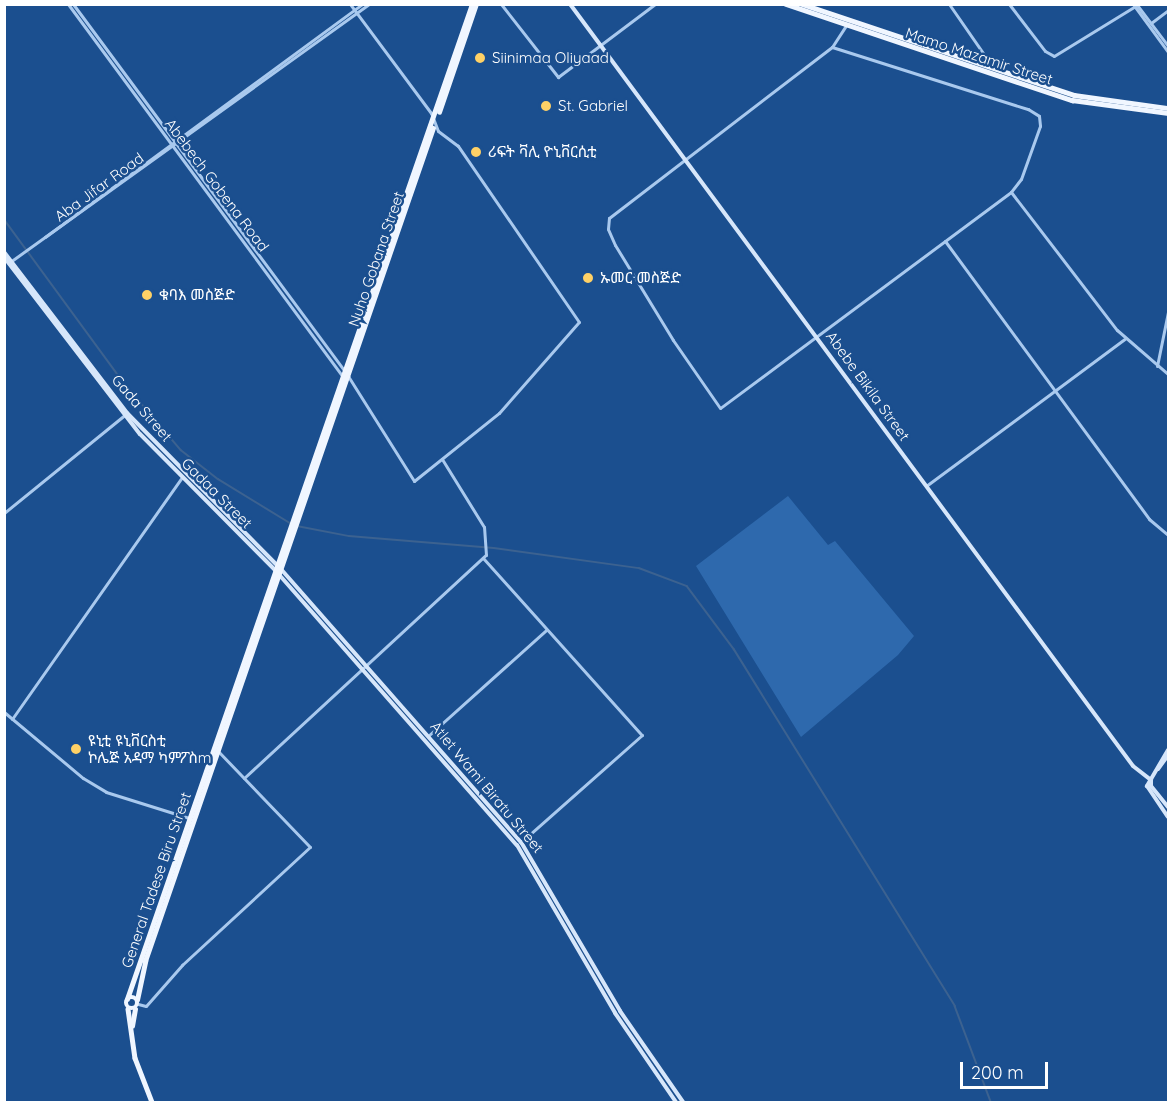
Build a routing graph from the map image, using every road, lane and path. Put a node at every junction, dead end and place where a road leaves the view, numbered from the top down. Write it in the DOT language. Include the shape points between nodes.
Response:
graph roads {
  1 [pos="68,4"];
  2 [pos="73,4"];
  3 [pos="350,4"];
  4 [pos="362,4"];
  5 [pos="369,4"];
  6 [pos="474,4"];
  7 [pos="501,4"];
  8 [pos="570,4"];
  9 [pos="655,4"];
  10 [pos="786,4"];
  11 [pos="802,4"];
  12 [pos="949,4"];
  13 [pos="1009,4"];
  14 [pos="1135,5"];
  15 [pos="1168,10"];
  16 [pos="355,12"];
  17 [pos="1151,23"];
  18 [pos="847,24"];
  19 [pos="601,45"];
  20 [pos="1168,46"];
  21 [pos="832,47"];
  22 [pos="1168,52"];
  23 [pos="994,70"];
  24 [pos="1168,108"];
  25 [pos="1168,113"];
  26 [pos="433,123"];
  27 [pos="174,144"];
  28 [pos="684,159"];
  29 [pos="1011,192"];
  30 [pos="945,241"];
  31 [pos="4,252"];
  32 [pos="4,257"];
  33 [pos="11,262"];
  34 [pos="1168,312"];
  35 [pos="817,336"];
  36 [pos="1125,339"];
  37 [pos="1157,366"];
  38 [pos="1168,374"];
  39 [pos="347,378"];
  40 [pos="1056,390"];
  41 [pos="125,414"];
  42 [pos="442,459"];
  43 [pos="185,474"];
  44 [pos="926,486"];
  45 [pos="4,513"];
  46 [pos="291,532"];
  47 [pos="1168,535"];
  48 [pos="485,556"];
  49 [pos="278,569"];
  50 [pos="546,630"];
  51 [pos="364,667"];
  52 [pos="4,712"];
  53 [pos="12,718"];
  54 [pos="429,735"];
  55 [pos="424,739"];
  56 [pos="216,749"];
  57 [pos="1168,750"];
  58 [pos="1168,755"];
  59 [pos="244,778"];
  60 [pos="1150,779"];
  61 [pos="1168,807"];
  62 [pos="1168,818"];
  63 [pos="192,819"];
  64 [pos="521,842"];
  65 [pos="127,999"];
  66 [pos="136,1004"];
  67 [pos="128,1009"];
  68 [pos="132,1029"];
  69 [pos="152,1102"];
  70 [pos="676,1102"];
  71 [pos="683,1102"];
  1 -- 27 [label="street, Abebech Gobena Road"];
  2 -- 27 [label="street, Abebech Gobena Road"];
  3 -- 16 [label="street"];
  4 -- 16 [label="street, Aba Jifar Road"];
  5 -- 16 [label="street, Aba Jifar Road"];
  6 -- 26 [label="main road, Nuho Gobana Street"];
  7 -- 19 [label="street" via="558,77"];
  8 -- 19 [label="main road, Abebe Bikila Street"];
  9 -- 19 [label="street"];
  10 -- 18 [label="main road, Mamo Mazamir Street"];
  11 -- 23 [label="main road, Mamo Mazamir Street"];
  12 -- 23 [label="street"];
  13 -- 14 [label="street" via="1045,51 1054,56"];
  14 -- 17 [label="street"];
  14 -- 22 [label="street"];
  15 -- 17 [label="street"];
  16 -- 26 [label="street" via="431,113"];
  16 -- 27 [label="street, Aba Jifar Road"];
  17 -- 20 [label="street"];
  18 -- 21 [label="street"];
  18 -- 23 [label="main road, Mamo Mazamir Street"];
  19 -- 28 [label="main road, Abebe Bikila Street"];
  21 -- 28 [label="street"];
  21 -- 29 [label="street" via="1035,112 1040,126 1021,178"];
  23 -- 24 [label="main road, Mamo Mazamir Street" via="1074,95"];
  23 -- 25 [label="main road, Mamo Mazamir Street" via="1072,100"];
  26 -- 39 [label="main road, Nuho Gobana Street"];
  26 -- 42 [label="street" via="458,146 579,322 499,413"];
  27 -- 33 [label="street, Aba Jifar Road"];
  27 -- 39 [label="street, Abebech Gobena Road"];
  28 -- 35 [label="main road, Abebe Bikila Street"];
  28 -- 35 [label="street" via="612,214 608,229 673,340 720,408"];
  29 -- 30 [label="street"];
  29 -- 36 [label="street"];
  30 -- 35 [label="street"];
  30 -- 40 [label="street"];
  31 -- 33 [label="main road"];
  32 -- 33 [label="main road"];
  33 -- 41 [label="main road, Gadaa Street"];
  34 -- 37 [label="street"];
  35 -- 44 [label="main road, Abebe Bikila Street"];
  36 -- 37 [label="street"];
  36 -- 40 [label="street"];
  37 -- 38 [label="street"];
  39 -- 42 [label="street, Abebech Gobena Road" via="414,481"];
  39 -- 46 [label="main road, Nuho Gobana Street"];
  40 -- 44 [label="street"];
  40 -- 47 [label="street" via="1149,519"];
  41 -- 43 [label="main road, Gadaa Street"];
  41 -- 45 [label="street"];
  42 -- 48 [label="street" via="481,523 488,541"];
  43 -- 49 [label="main road"];
  43 -- 53 [label="street"];
  44 -- 60 [label="main road, Abebe Bikila Street" via="1133,766"];
  46 -- 49 [label="main road, General Tadese Biru Street"];
  48 -- 50 [label="street"];
  48 -- 51 [label="street"];
  49 -- 51 [label="main road, Atlet Wami Biratu Street"];
  49 -- 56 [label="main road, General Tadese Biru Street"];
  50 -- 54 [label="street"];
  50 -- 64 [label="street" via="642,735"];
  51 -- 54 [label="main road, Atlet Wami Biratu Street"];
  51 -- 55 [label="main road, Atlet Wami Biratu Street"];
  51 -- 59 [label="street"];
  52 -- 53 [label="street"];
  53 -- 63 [label="street" via="83,778 106,792"];
  54 -- 55 [label="street"];
  54 -- 64 [label="main road, Atlet Wami Biratu Street"];
  55 -- 70 [label="main road, Atlet Wami Biratu Street" via="517,844 615,1013"];
  56 -- 59 [label="street"];
  56 -- 63 [label="main road, General Tadese Biru Street"];
  57 -- 60 [label="main road"];
  58 -- 60 [label="main road"];
  59 -- 66 [label="street" via="310,847 182,965 146,1006"];
  60 -- 61 [label="main road"];
  60 -- 62 [label="main road" via="1149,793"];
  63 -- 65 [label="main road, General Tadese Biru Street"];
  63 -- 66 [label="main road, General Tadese Biru Street" via="141,971"];
  64 -- 71 [label="main road, Atlet Wami Biratu Street" via="620,1011"];
  65 -- 66 [label="main road"];
  65 -- 67 [label="main road"];
  66 -- 67 [label="main road"];
  66 -- 68 [label="main road, General Tadese Biru Street"];
  67 -- 68 [label="main road"];
  68 -- 69 [label="main road" via="135,1058"];
}
